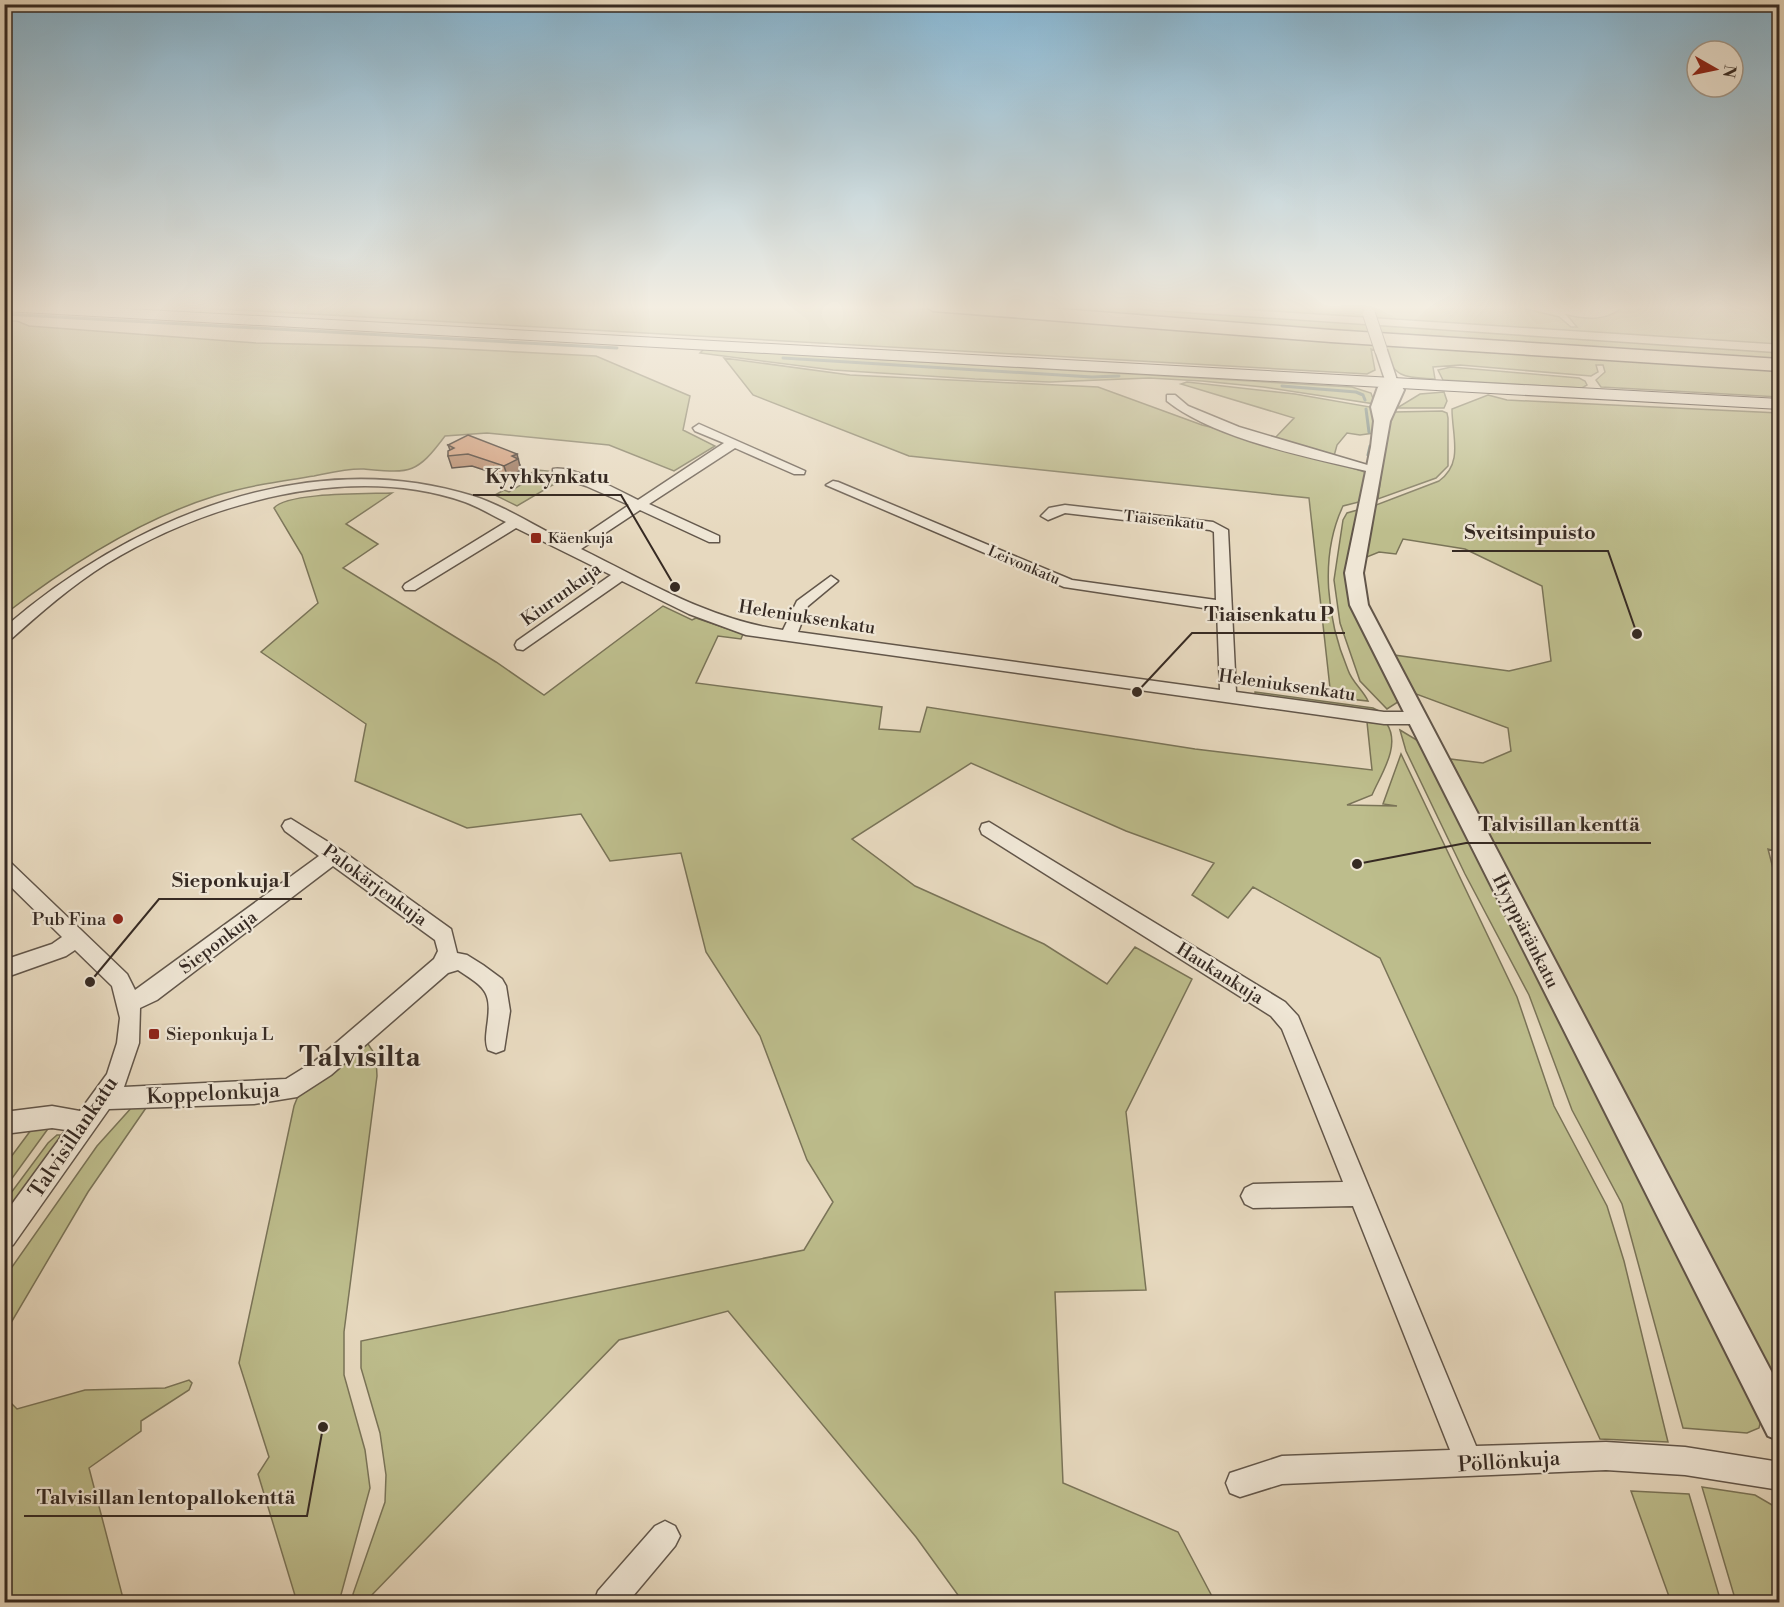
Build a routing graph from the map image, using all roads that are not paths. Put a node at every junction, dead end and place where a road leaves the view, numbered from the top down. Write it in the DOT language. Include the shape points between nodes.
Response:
graph roads {
  1 [pos="1337,380"];
  2 [pos="1391,380"];
  3 [pos="1392,383"];
  4 [pos="1172,398"];
  5 [pos="1779,404"];
  6 [pos="699,428"];
  7 [pos="732,444"];
  8 [pos="1375,469"];
  9 [pos="799,471"];
  10 [pos="558,472"];
  11 [pos="833,485"];
  12 [pos="639,505"];
  13 [pos="1048,516"];
  14 [pos="516,522"];
  15 [pos="714,539"];
  16 [pos="572,549"];
  17 [pos="622,574"];
  18 [pos="831,581"];
  19 [pos="410,587"];
  20 [pos="1225,606"];
  21 [pos="4,637"];
  22 [pos="788,637"];
  23 [pos="523,645"];
  24 [pos="1228,697"];
  25 [pos="1418,718"];
  26 [pos="291,826"];
  27 [pos="989,829"];
  28 [pos="334,855"];
  29 [pos="4,868"];
  30 [pos="78,937"];
  31 [pos="445,958"];
  32 [pos="4,969"];
  33 [pos="129,1003"];
  34 [pos="496,1043"];
  35 [pos="104,1098"];
  36 [pos="4,1123"];
  37 [pos="86,1123"];
  38 [pos="1360,1194"];
  39 [pos="1253,1196"];
  40 [pos="4,1236"];
  41 [pos="1779,1424"];
  42 [pos="1468,1460"];
  43 [pos="1779,1476"];
  44 [pos="1240,1483"];
  45 [pos="665,1536"];
  46 [pos="609,1602"];
  1 -- 3 [label="main road"];
  2 -- 3 [label="street, bridge"];
  3 -- 5 [label="main road"];
  3 -- 8 [label="street, Hyyppäränkatu" via="1397,390 1382,421"];
  4 -- 8 [label="street" via="1185,409 1229,428"];
  6 -- 7 [label="street"];
  7 -- 9 [label="street"];
  7 -- 12 [label="street"];
  8 -- 25 [label="street, Hyyppäränkatu" via="1354,586 1366,621"];
  10 -- 12 [label="street"];
  11 -- 20 [label="street, Leivonkatu" via="1069,584"];
  12 -- 15 [label="street"];
  12 -- 16 [label="street"];
  13 -- 20 [label="street, Tiaisenkatu" via="1065,509 1218,527 1223,533"];
  14 -- 16 [label="street, Heleniuksenkatu"];
  14 -- 19 [label="street"];
  14 -- 21 [label="street, Heleniuksenkatu" via="455,494 407,485 347,483 269,495 196,516 125,547 55,591"];
  16 -- 17 [label="street, Heleniuksenkatu"];
  17 -- 22 [label="street, Heleniuksenkatu" via="720,622"];
  17 -- 23 [label="street, Kiurunkuja"];
  18 -- 22 [label="street" via="802,604"];
  20 -- 24 [label="street, Tiaisenkatu"];
  22 -- 24 [label="street, Heleniuksenkatu"];
  24 -- 25 [label="street, Heleniuksenkatu" via="1384,718"];
  25 -- 41 [label="street, Hyyppäränkatu"];
  26 -- 28 [label="street, Palokärjenkuja"];
  27 -- 38 [label="street, Haukankuja" via="1278,1009 1297,1037"];
  28 -- 31 [label="street, Palokärjenkuja" via="444,935"];
  28 -- 33 [label="street, Sieponkuja" via="150,993"];
  29 -- 30 [label="street, Talvisillankatu"];
  30 -- 32 [label="street" via="59,950"];
  30 -- 33 [label="street, Talvisillankatu" via="120,980"];
  31 -- 34 [label="street" via="460,961 495,982 501,997"];
  31 -- 35 [label="street, Koppelonkuja" via="323,1068 289,1089"];
  33 -- 35 [label="street, Talvisillankatu" via="130,1041"];
  35 -- 37 [label="street, Talvisillankatu"];
  36 -- 37 [label="street" via="52,1117"];
  37 -- 40 [label="street, Talvisillankatu"];
  38 -- 39 [label="street"];
  38 -- 42 [label="street, Haukankuja"];
  42 -- 43 [label="street, Pöllönkuja" via="1606,1456 1685,1461"];
  42 -- 44 [label="street, Pöllönkuja" via="1444,1465 1282,1470"];
  45 -- 46 [label="street"];
}
